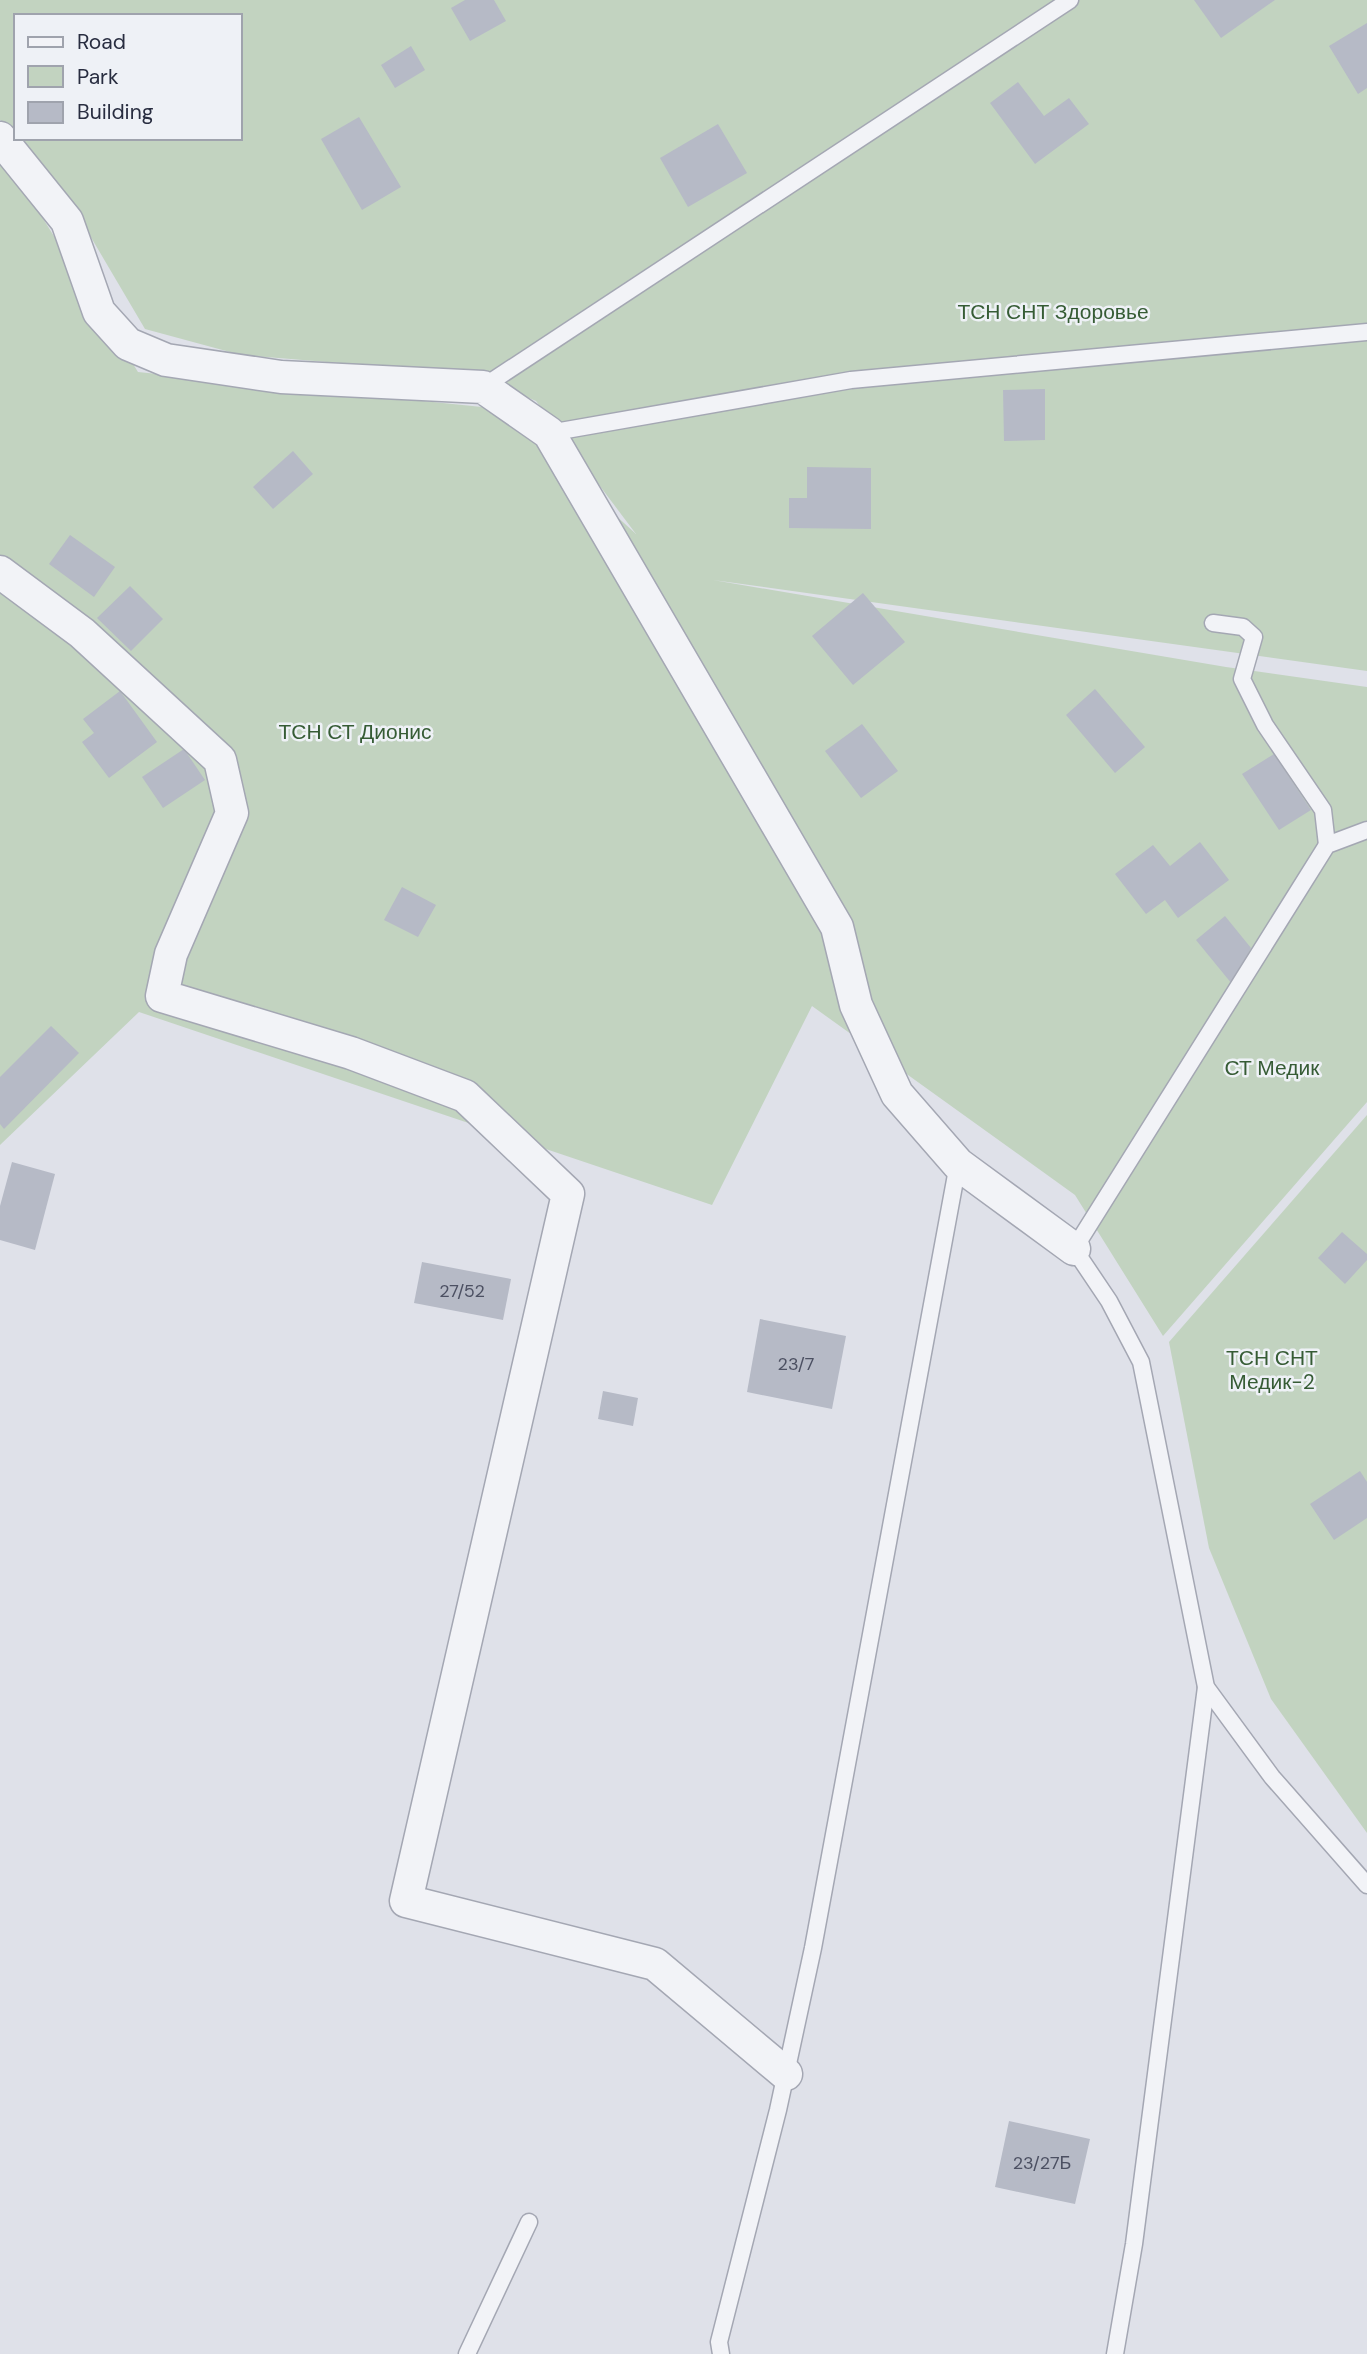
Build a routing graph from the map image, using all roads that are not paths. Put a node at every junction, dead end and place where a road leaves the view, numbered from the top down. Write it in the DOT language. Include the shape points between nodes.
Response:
graph roads {
  1 [pos="1070,0"];
  2 [pos="0,138"];
  3 [pos="1367,332"];
  4 [pos="483,387"];
  5 [pos="549,433"];
  6 [pos="0,572"];
  7 [pos="1213,623"];
  8 [pos="1367,830"];
  9 [pos="1327,845"];
  10 [pos="958,1164"];
  11 [pos="1074,1249"];
  12 [pos="1206,1687"];
  13 [pos="1367,1885"];
  14 [pos="786,2074"];
  15 [pos="529,2222"];
  16 [pos="467,2354"];
  17 [pos="721,2354"];
  18 [pos="1115,2354"];
  1 -- 4 [label="lane"];
  2 -- 4 [label="street" via="67,221 99,312 128,344 166,360 281,377"];
  3 -- 5 [label="lane" via="851,380"];
  4 -- 5 [label="street"];
  5 -- 10 [label="street" via="837,927 856,1005 897,1094"];
  6 -- 14 [label="street" via="82,633 220,760 232,813 171,954 162,996 351,1053 465,1096 568,1194 405,1900 655,1964"];
  7 -- 9 [label="lane" via="1243,627 1254,638 1242,679 1265,725 1323,810"];
  8 -- 9 [label="lane"];
  9 -- 11 [label="lane"];
  10 -- 11 [label="street"];
  10 -- 14 [label="lane"];
  11 -- 12 [label="lane" via="1109,1301 1141,1362"];
  12 -- 13 [label="lane" via="1272,1777"];
  12 -- 18 [label="lane" via="1134,2244"];
  14 -- 17 [label="lane" via="719,2342"];
  15 -- 16 [label="lane"];
}
